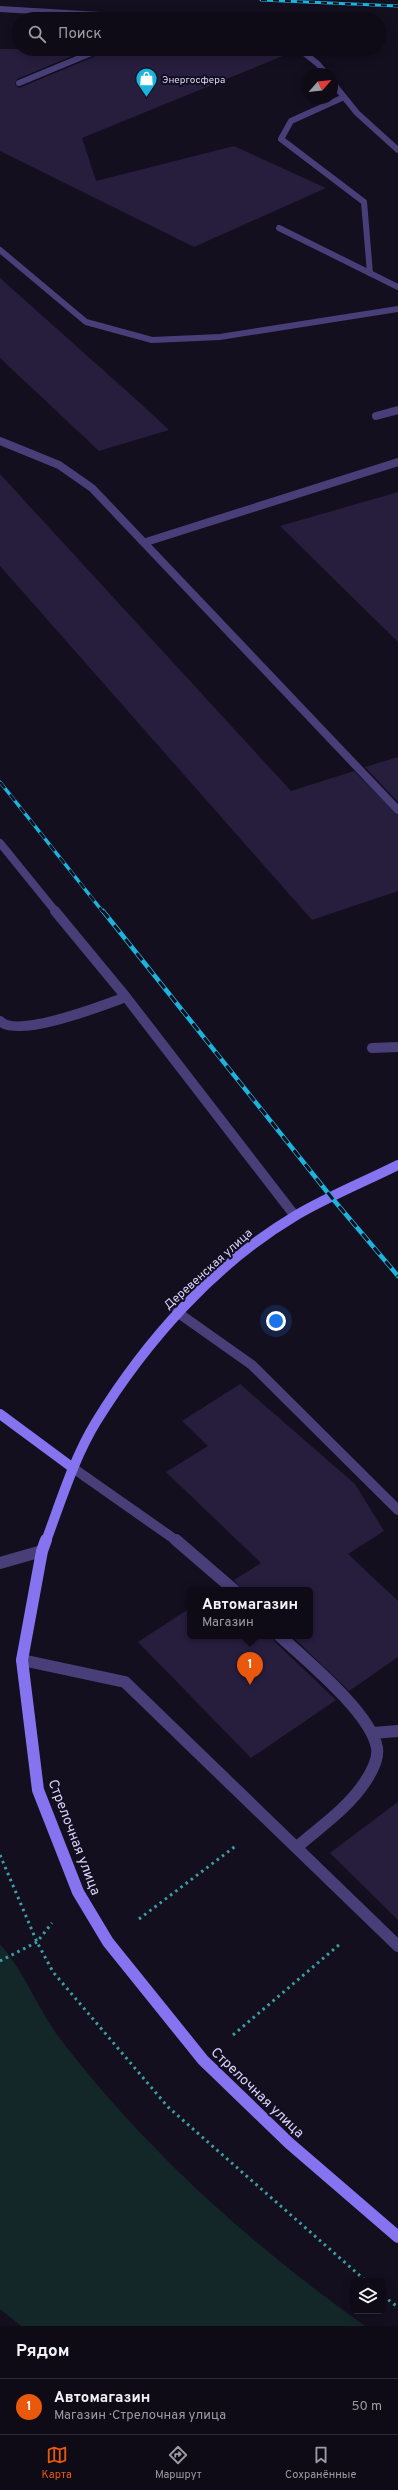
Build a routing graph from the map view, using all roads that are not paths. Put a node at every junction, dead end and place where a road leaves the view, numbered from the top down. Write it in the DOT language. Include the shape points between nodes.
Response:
graph roads {
  1 [pos="0,9"];
  2 [pos="40,12"];
  3 [pos="84,56"];
  4 [pos="308,56"];
  5 [pos="321,68"];
  6 [pos="19,83"];
  7 [pos="338,90"];
  8 [pos="344,97"];
  9 [pos="398,150"];
  10 [pos="279,228"];
  11 [pos="0,250"];
  12 [pos="370,273"];
  13 [pos="398,287"];
  14 [pos="398,309"];
  15 [pos="398,410"];
  16 [pos="376,416"];
  17 [pos="0,441"];
  18 [pos="398,462"];
  19 [pos="146,542"];
  20 [pos="398,810"];
  21 [pos="0,843"];
  22 [pos="126,997"];
  23 [pos="0,1021"];
  24 [pos="398,1046"];
  25 [pos="372,1048"];
  26 [pos="398,1165"];
  27 [pos="295,1216"];
  28 [pos="177,1312"];
  29 [pos="0,1414"];
  30 [pos="73,1468"];
  31 [pos="398,1510"];
  32 [pos="42,1551"];
  33 [pos="0,1563"];
  34 [pos="231,1587"];
  35 [pos="283,1639"];
  36 [pos="22,1660"];
  37 [pos="398,1731"];
  38 [pos="373,1733"];
  39 [pos="297,1847"];
  40 [pos="398,1946"];
  41 [pos="398,2237"];
  1 -- 2 [label="lane"];
  3 -- 6 [label="lane"];
  4 -- 5 [label="lane"];
  7 -- 8 [label="lane"];
  8 -- 9 [label="lane" via="357,113"];
  8 -- 12 [label="lane" via="291,121 281,139 364,202"];
  10 -- 12 [label="lane"];
  11 -- 14 [label="lane" via="86,322 152,340 220,337"];
  12 -- 13 [label="lane"];
  15 -- 16 [label="lane"];
  17 -- 19 [label="lane" via="59,465 92,488"];
  18 -- 19 [label="lane"];
  19 -- 20 [label="lane"];
  21 -- 22 [label="lane"];
  22 -- 23 [label="lane" via="60,1018 16,1028"];
  22 -- 27 [label="lane"];
  24 -- 25 [label="lane"];
  26 -- 27 [label="main road, Деревенская улица"];
  27 -- 28 [label="main road, Деревенская улица" via="248,1248"];
  28 -- 30 [label="main road, Деревенская улица" via="96,1422"];
  28 -- 31 [label="lane" via="252,1365"];
  29 -- 30 [label="main road"];
  30 -- 32 [label="main road, Стрелочная улица"];
  30 -- 34 [label="lane" via="154,1525"];
  32 -- 33 [label="lane"];
  32 -- 36 [label="main road, Стрелочная улица"];
  35 -- 38 [label="lane" via="358,1713"];
  36 -- 39 [label="lane" via="125,1682"];
  36 -- 41 [label="main road, Стрелочная улица" via="38,1790 78,1892 108,1942 203,2060 289,2143"];
  37 -- 38 [label="lane"];
  38 -- 39 [label="lane" via="378,1749 365,1783"];
  39 -- 40 [label="lane"];
}
